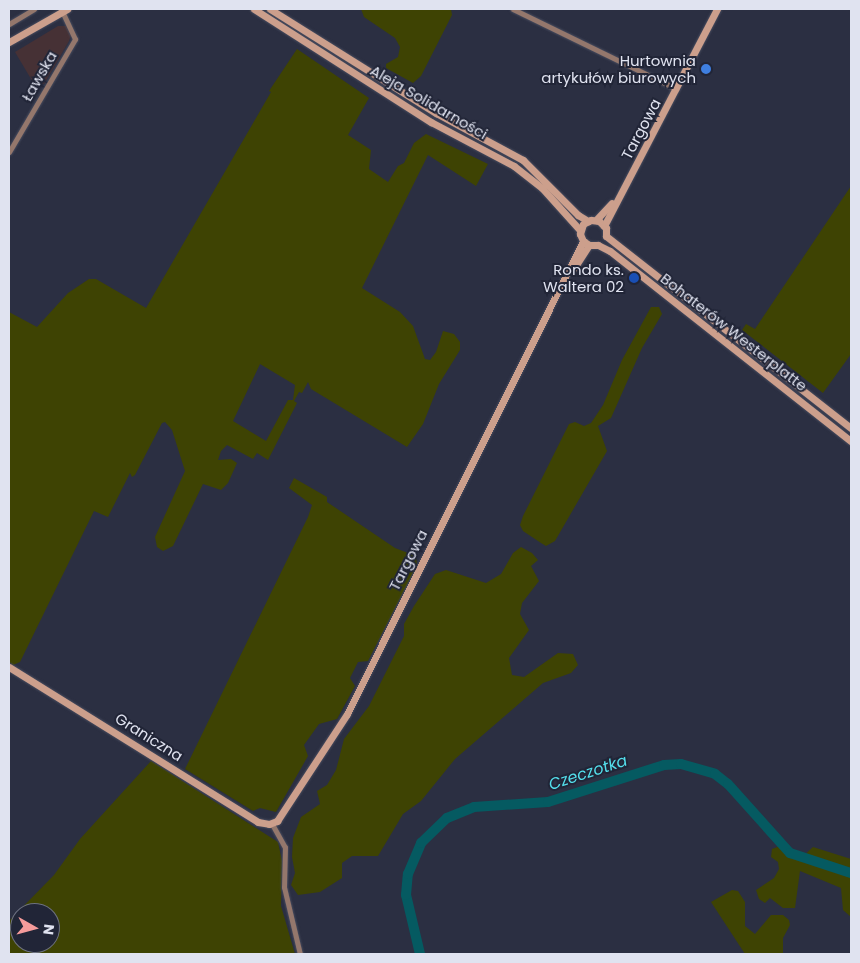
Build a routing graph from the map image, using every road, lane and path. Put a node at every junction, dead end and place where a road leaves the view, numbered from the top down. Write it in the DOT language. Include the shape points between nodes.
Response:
graph roads {
  1 [pos="34,9"];
  2 [pos="254,9"];
  3 [pos="270,9"];
  4 [pos="513,9"];
  5 [pos="717,9"];
  6 [pos="64,10"];
  7 [pos="9,24"];
  8 [pos="9,42"];
  9 [pos="677,89"];
  10 [pos="9,152"];
  11 [pos="629,181"];
  12 [pos="596,220"];
  13 [pos="588,221"];
  14 [pos="604,226"];
  15 [pos="580,230"];
  16 [pos="606,236"];
  17 [pos="586,243"];
  18 [pos="598,245"];
  19 [pos="851,428"];
  20 [pos="851,441"];
  21 [pos="9,667"];
  22 [pos="274,822"];
  23 [pos="300,954"];
  1 -- 7 [label="street"];
  2 -- 15 [label="main road, Aleja Solidarności" via="431,122 514,166 542,188"];
  3 -- 13 [label="main road, Aleja Solidarności" via="436,113 523,160"];
  4 -- 9 [label="street"];
  5 -- 9 [label="main road, Targowa"];
  6 -- 8 [label="main road"];
  6 -- 10 [label="street, Ławska" via="75,39"];
  9 -- 11 [label="main road, Targowa"];
  11 -- 12 [label="main road, Targowa"];
  11 -- 14 [label="main road, Targowa"];
  12 -- 13 [label="main road"];
  12 -- 14 [label="main road"];
  13 -- 15 [label="main road"];
  14 -- 16 [label="main road"];
  15 -- 17 [label="main road"];
  16 -- 18 [label="main road"];
  16 -- 19 [label="main road, Bohaterów Westerplatte"];
  17 -- 18 [label="main road"];
  17 -- 22 [label="main road, Targowa" via="347,714"];
  18 -- 20 [label="main road, Bohaterów Westerplatte" via="610,251"];
  21 -- 22 [label="main road, Graniczna" via="258,822"];
  22 -- 23 [label="street" via="285,847 284,886"];
}
